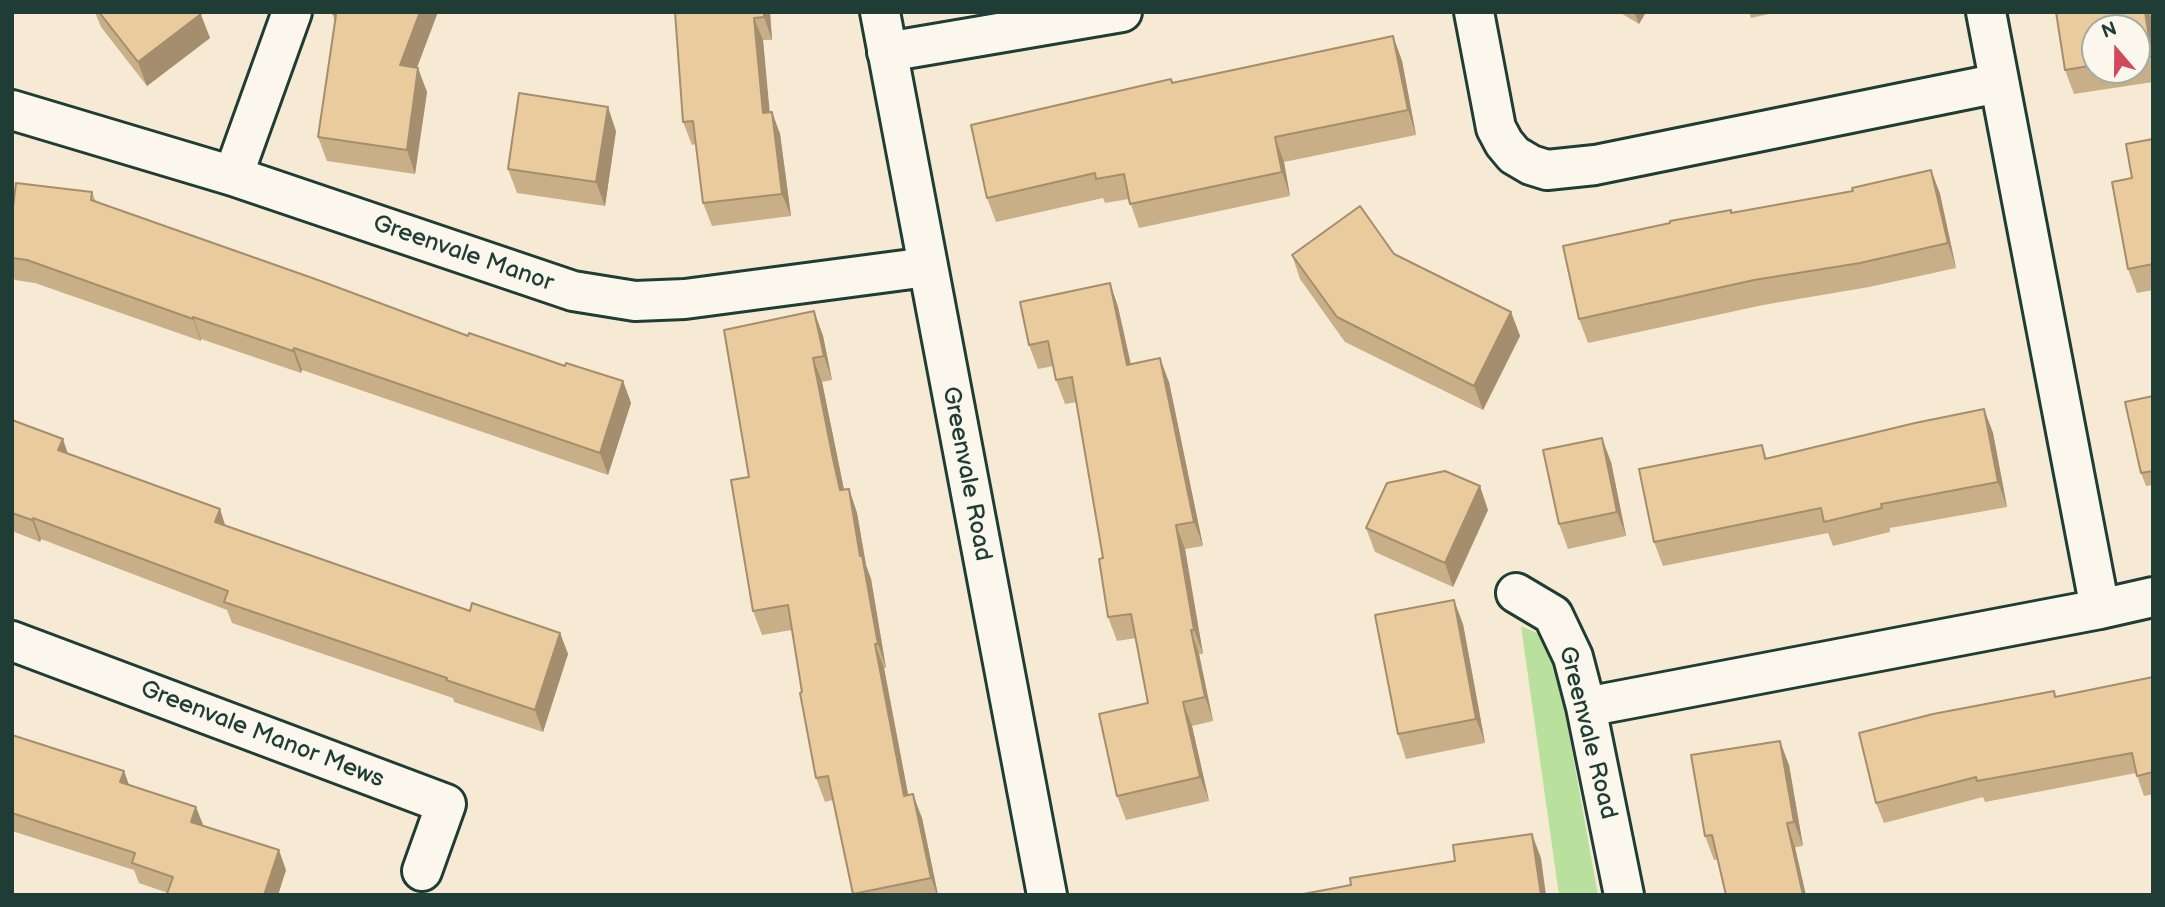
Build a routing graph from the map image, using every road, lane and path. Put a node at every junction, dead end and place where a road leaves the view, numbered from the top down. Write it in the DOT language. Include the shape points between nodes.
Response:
graph roads {
  1 [pos="292,12"];
  2 [pos="880,12"];
  3 [pos="1122,12"];
  4 [pos="1474,12"];
  5 [pos="1986,12"];
  6 [pos="887,52"];
  7 [pos="1999,83"];
  8 [pos="12,110"];
  9 [pos="233,176"];
  10 [pos="927,267"];
  11 [pos="1516,593"];
  12 [pos="2153,597"];
  13 [pos="2100,609"];
  14 [pos="12,641"];
  15 [pos="1586,707"];
  16 [pos="422,870"];
  17 [pos="1047,895"];
  18 [pos="1623,895"];
  1 -- 9 [label="street"];
  2 -- 6 [label="street, Greenvale Road"];
  3 -- 6 [label="street"];
  4 -- 7 [label="street" via="1496,128 1514,155 1547,170 1595,165"];
  5 -- 7 [label="street"];
  6 -- 10 [label="street, Greenvale Road"];
  7 -- 13 [label="street"];
  8 -- 9 [label="street, Greenvale Manor"];
  9 -- 10 [label="street, Greenvale Manor" via="573,291 635,301 685,299"];
  10 -- 17 [label="street, Greenvale Road"];
  11 -- 15 [label="street, Greenvale Road" via="1553,615 1573,657"];
  12 -- 13 [label="street"];
  13 -- 15 [label="street"];
  14 -- 16 [label="street, Greenvale Manor Mews" via="446,804"];
  15 -- 18 [label="street, Greenvale Road"];
}
